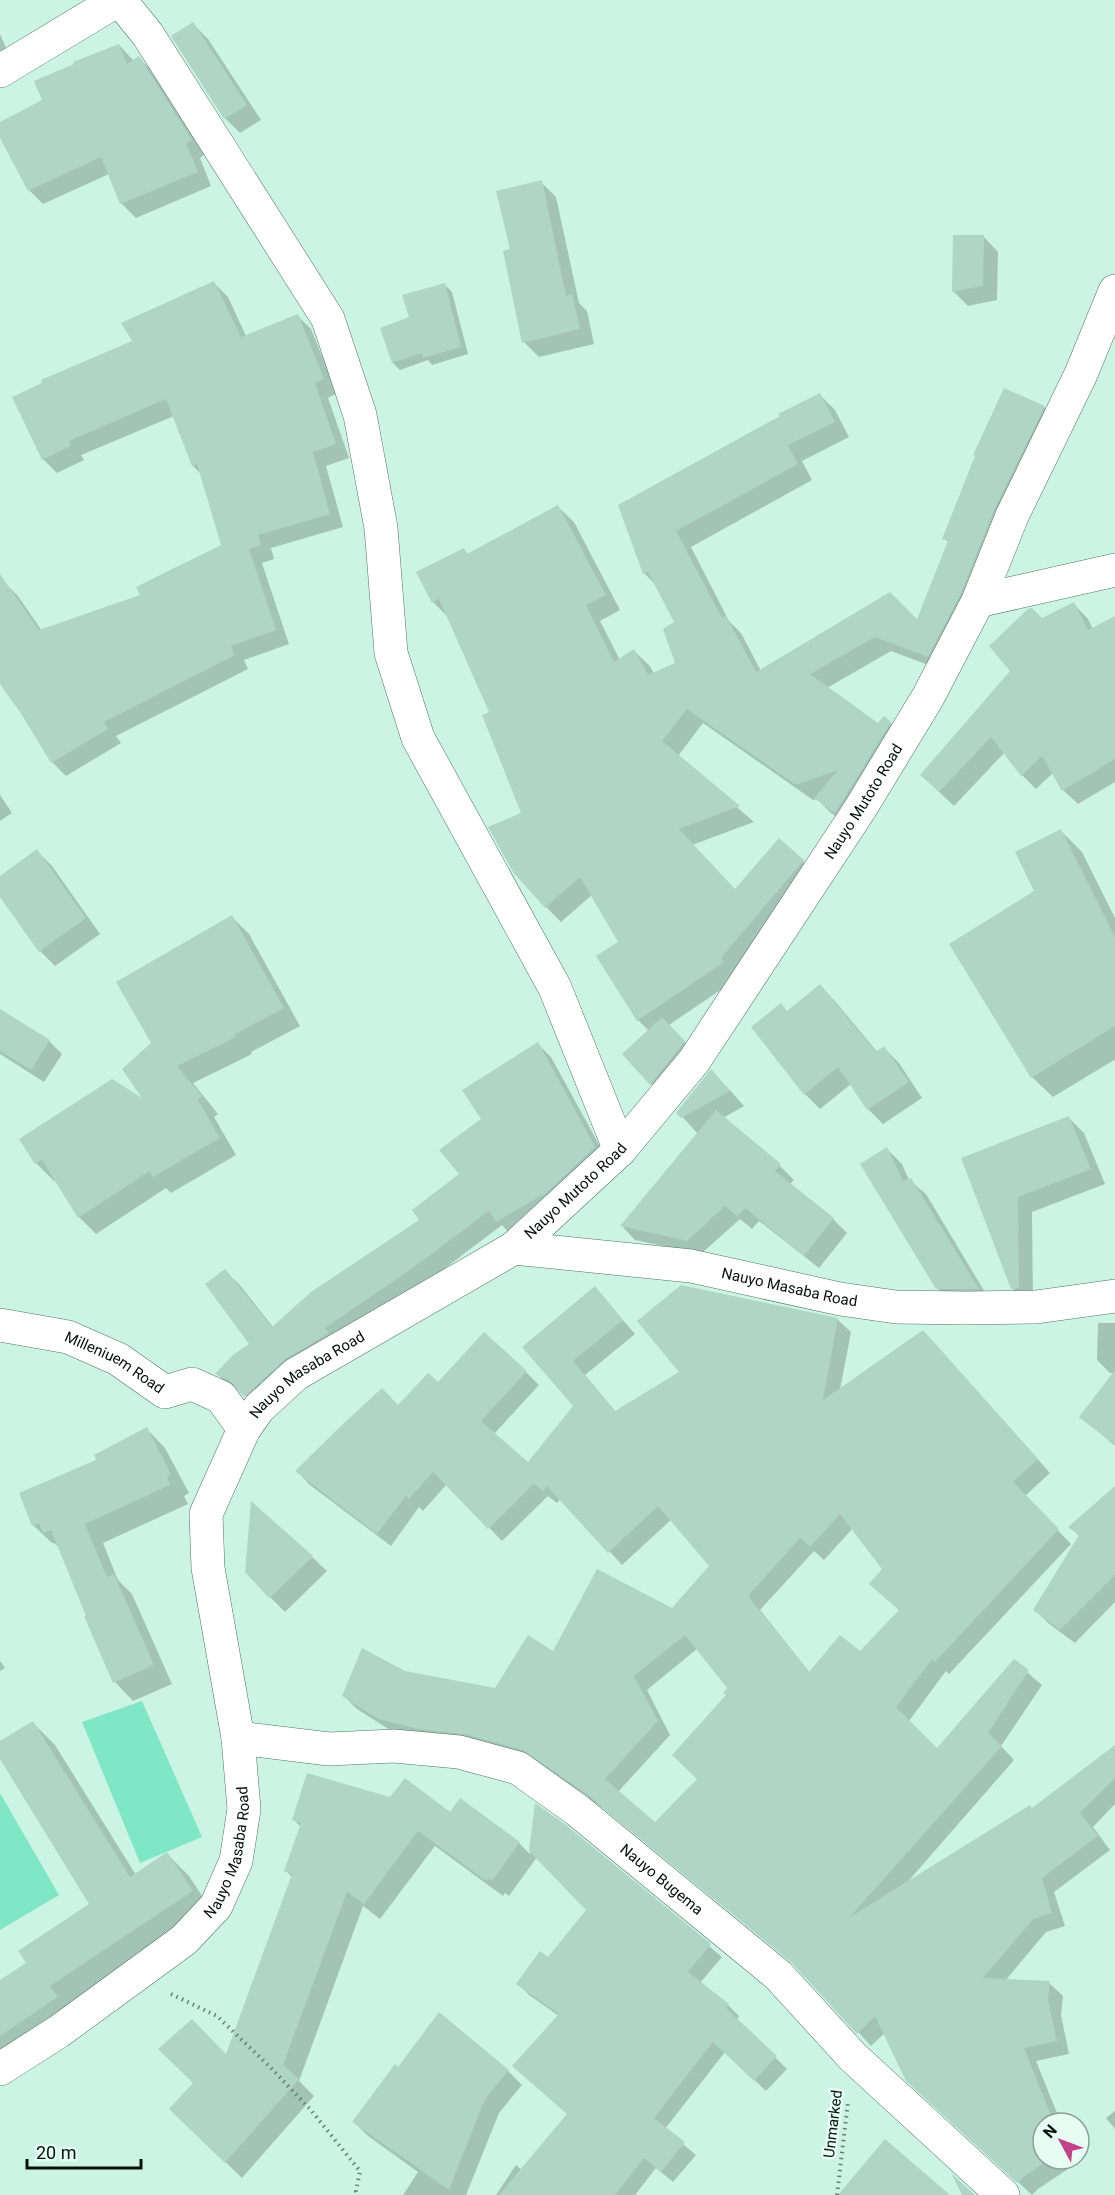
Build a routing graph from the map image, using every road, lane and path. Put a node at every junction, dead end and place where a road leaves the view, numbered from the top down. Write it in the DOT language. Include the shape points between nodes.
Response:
graph roads {
  1 [pos="0,71"];
  2 [pos="1115,291"];
  3 [pos="1115,570"];
  4 [pos="978,601"];
  5 [pos="620,1150"];
  6 [pos="514,1248"];
  7 [pos="1115,1296"];
  8 [pos="0,1325"];
  9 [pos="244,1429"];
  10 [pos="238,1738"];
  11 [pos="133,1975"];
  12 [pos="853,2057"];
  13 [pos="0,2069"];
  14 [pos="358,2195"];
  15 [pos="837,2195"];
  16 [pos="1003,2195"];
  1 -- 5 [label="street" via="116,1 123,4 148,35 328,319 360,415 381,528 391,653 418,738 555,988"];
  2 -- 4 [label="street, Nauyo Mutoto Road" via="1081,374 1012,516"];
  3 -- 4 [label="street"];
  4 -- 5 [label="street, Nauyo Mutoto Road" via="927,697 860,809 694,1061"];
  5 -- 6 [label="street, Nauyo Mutoto Road"];
  6 -- 7 [label="street, Nauyo Masaba Road" via="691,1266 840,1299 896,1306 1036,1307"];
  6 -- 9 [label="street, Nauyo Masaba Road" via="296,1374 259,1408"];
  8 -- 9 [label="street, Milleniuem Road" via="68,1337 118,1359 165,1392 192,1384 221,1397"];
  9 -- 10 [label="street, Nauyo Masaba Road" via="206,1514 208,1568"];
  10 -- 11 [label="street, Nauyo Masaba Road" via="244,1809 236,1861 216,1906 184,1940"];
  10 -- 12 [label="street, Nauyo Bugema" via="329,1749 394,1746 459,1752 518,1768 577,1810 778,1975"];
  11 -- 13 [label="street, Nauyo Masaba Road" via="58,2032"];
  11 -- 14 [label="path" via="217,2016 271,2068 360,2171"];
  12 -- 15 [label="path, Unmarked"];
  12 -- 16 [label="street, Nauyo Bugema"];
}
